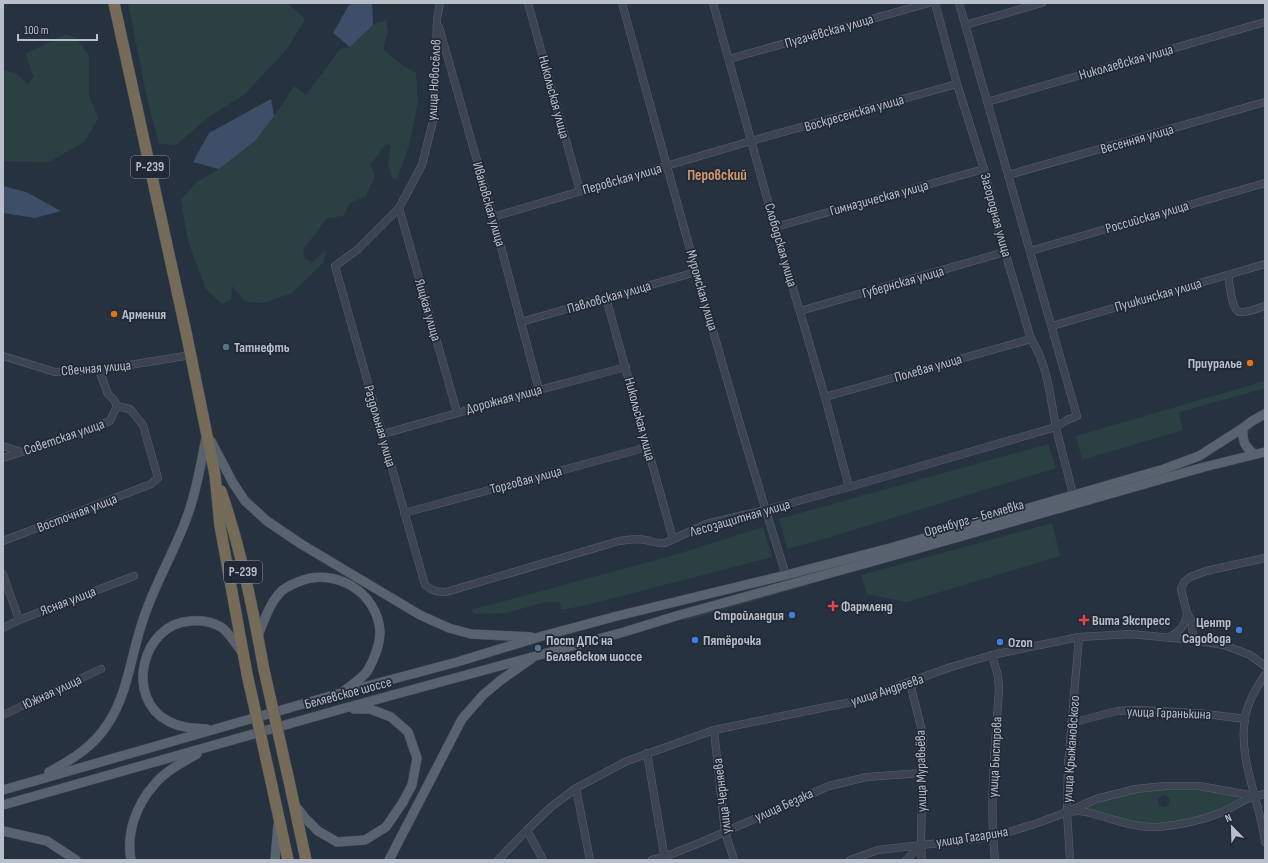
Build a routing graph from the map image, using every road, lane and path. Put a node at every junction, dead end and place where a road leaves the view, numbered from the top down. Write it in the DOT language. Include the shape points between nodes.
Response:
graph roads {
  1 [pos="114,3"];
  2 [pos="440,3"];
  3 [pos="528,3"];
  4 [pos="622,3"];
  5 [pos="713,3"];
  6 [pos="929,3"];
  7 [pos="935,3"];
  8 [pos="959,3"];
  9 [pos="1042,3"];
  10 [pos="437,19"];
  11 [pos="1265,22"];
  12 [pos="965,24"];
  13 [pos="729,59"];
  14 [pos="957,84"];
  15 [pos="987,102"];
  16 [pos="1265,102"];
  17 [pos="751,141"];
  18 [pos="667,166"];
  19 [pos="984,169"];
  20 [pos="1008,176"];
  21 [pos="1265,184"];
  22 [pos="580,191"];
  23 [pos="399,208"];
  24 [pos="493,217"];
  25 [pos="775,227"];
  26 [pos="1030,251"];
  27 [pos="1005,252"];
  28 [pos="1265,264"];
  29 [pos="335,266"];
  30 [pos="696,272"];
  31 [pos="1228,275"];
  32 [pos="606,298"];
  33 [pos="1265,306"];
  34 [pos="800,311"];
  35 [pos="522,322"];
  36 [pos="1052,326"];
  37 [pos="1032,339"];
  38 [pos="3,356"];
  39 [pos="191,356"];
  40 [pos="626,367"];
  41 [pos="99,370"];
  42 [pos="539,390"];
  43 [pos="825,397"];
  44 [pos="117,406"];
  45 [pos="457,412"];
  46 [pos="1265,414"];
  47 [pos="1056,427"];
  48 [pos="1243,428"];
  49 [pos="207,434"];
  50 [pos="383,434"];
  51 [pos="3,447"];
  52 [pos="648,447"];
  53 [pos="22,452"];
  54 [pos="1265,452"];
  55 [pos="1254,454"];
  56 [pos="3,458"];
  57 [pos="216,475"];
  58 [pos="849,487"];
  59 [pos="1073,495"];
  60 [pos="765,510"];
  61 [pos="404,513"];
  62 [pos="673,539"];
  63 [pos="3,541"];
  64 [pos="1265,552"];
  65 [pos="1265,558"];
  66 [pos="1256,560"];
  67 [pos="3,574"];
  68 [pos="786,575"];
  69 [pos="134,576"];
  70 [pos="425,585"];
  71 [pos="698,597"];
  72 [pos="701,609"];
  73 [pos="1187,613"];
  74 [pos="19,620"];
  75 [pos="3,628"];
  76 [pos="258,635"];
  77 [pos="539,637"];
  78 [pos="1079,637"];
  79 [pos="1169,637"];
  80 [pos="1193,640"];
  81 [pos="242,652"];
  82 [pos="538,655"];
  83 [pos="992,655"];
  84 [pos="1265,666"];
  85 [pos="100,669"];
  86 [pos="1265,675"];
  87 [pos="910,682"];
  88 [pos="341,693"];
  89 [pos="344,708"];
  90 [pos="3,715"];
  91 [pos="1245,719"];
  92 [pos="1071,724"];
  93 [pos="212,730"];
  94 [pos="714,730"];
  95 [pos="213,746"];
  96 [pos="647,753"];
  97 [pos="922,773"];
  98 [pos="36,780"];
  99 [pos="576,788"];
  100 [pos="3,790"];
  101 [pos="1265,794"];
  102 [pos="1255,796"];
  103 [pos="294,804"];
  104 [pos="3,805"];
  105 [pos="1067,812"];
  106 [pos="279,820"];
  107 [pos="527,830"];
  108 [pos="3,831"];
  109 [pos="725,832"];
  110 [pos="992,837"];
  111 [pos="1265,842"];
  112 [pos="921,845"];
  113 [pos="665,858"];
  114 [pos="76,860"];
  115 [pos="131,860"];
  116 [pos="275,860"];
  117 [pos="288,860"];
  118 [pos="306,860"];
  119 [pos="389,860"];
  120 [pos="498,860"];
  121 [pos="543,860"];
  122 [pos="590,860"];
  123 [pos="652,860"];
  124 [pos="734,860"];
  125 [pos="850,860"];
  126 [pos="906,860"];
  127 [pos="922,860"];
  128 [pos="994,860"];
  129 [pos="1070,860"];
  1 -- 39 [label="highway, Р-239"];
  2 -- 10 [label="street, улица Новосёлов"];
  3 -- 22 [label="street, Никольская улица"];
  4 -- 18 [label="street, Муромская улица"];
  5 -- 13 [label="street, Слободская улица"];
  6 -- 13 [label="street, Пугачёвская улица"];
  7 -- 14 [label="street, Загородная улица"];
  8 -- 12 [label="street"];
  9 -- 12 [label="street"];
  10 -- 23 [label="street, улица Новосёлов" via="434,117 422,165"];
  10 -- 24 [label="street, Ивановская улица"];
  11 -- 15 [label="street, Николаевская улица"];
  12 -- 15 [label="street"];
  13 -- 17 [label="street, Слободская улица"];
  14 -- 17 [label="street, Воскресенская улица"];
  14 -- 19 [label="street, Загородная улица"];
  15 -- 20 [label="street"];
  16 -- 20 [label="street, Весенняя улица"];
  17 -- 18 [label="street, Перовская улица"];
  17 -- 25 [label="street, Слободская улица"];
  18 -- 22 [label="street, Перовская улица"];
  18 -- 30 [label="street, Муромская улица"];
  19 -- 25 [label="street, Гимназическая улица"];
  19 -- 27 [label="street, Загородная улица"];
  20 -- 26 [label="street"];
  21 -- 26 [label="street, Российская улица"];
  22 -- 24 [label="street, Перовская улица"];
  23 -- 29 [label="street, улица Новосёлов" via="357,250"];
  23 -- 45 [label="street, Яицкая улица"];
  24 -- 35 [label="street, Ивановская улица"];
  25 -- 34 [label="street, Слободская улица"];
  26 -- 36 [label="street"];
  27 -- 34 [label="street, Губернская улица"];
  27 -- 37 [label="street, Загородная улица"];
  28 -- 31 [label="street, Пушкинская улица"];
  29 -- 50 [label="street, Раздольная улица"];
  30 -- 32 [label="street, Павловская улица"];
  30 -- 60 [label="street, Муромская улица"];
  31 -- 33 [label="street" via="1236,311"];
  31 -- 36 [label="street, Пушкинская улица"];
  32 -- 35 [label="street, Павловская улица"];
  32 -- 40 [label="street, Никольская улица"];
  34 -- 43 [label="street, Слободская улица"];
  35 -- 42 [label="street, Ивановская улица"];
  36 -- 47 [label="street, Лесозащитная улица" via="1077,416"];
  37 -- 43 [label="street, Полевая улица"];
  37 -- 47 [label="street, Загородная улица" via="1048,384"];
  38 -- 41 [label="street, Свечная улица" via="55,372"];
  39 -- 41 [label="street, Свечная улица"];
  39 -- 49 [label="highway, Р-239"];
  40 -- 42 [label="street, Дорожная улица"];
  40 -- 52 [label="street, Никольская улица"];
  41 -- 44 [label="street" via="108,394"];
  42 -- 45 [label="street, Дорожная улица"];
  43 -- 58 [label="street, Слободская улица"];
  44 -- 53 [label="street, Советская улица" via="110,421"];
  44 -- 63 [label="street, Восточная улица" via="130,409 143,425 158,478 151,484"];
  45 -- 50 [label="street, Дорожная улица"];
  46 -- 48 [label="main road, Оренбург – Беляевка"];
  47 -- 58 [label="street, Лесозащитная улица"];
  47 -- 59 [label="street, Загородная улица"];
  48 -- 55 [label="main road" via="1242,438"];
  48 -- 59 [label="main road, Оренбург – Беляевка" via="1199,456 1164,469"];
  49 -- 57 [label="highway, Р-239"];
  49 -- 77 [label="main road" via="245,500 267,521 301,544 420,614 449,628 471,634"];
  49 -- 98 [label="main road" via="188,514 144,617 126,684 115,712 97,738 84,750"];
  50 -- 61 [label="street, Раздольная улица"];
  51 -- 53 [label="street"];
  52 -- 61 [label="street, Торговая улица"];
  52 -- 62 [label="street, Никольская улица"];
  53 -- 56 [label="street, Советская улица"];
  54 -- 55 [label="main road, Оренбург – Беляевка"];
  55 -- 72 [label="main road, Оренбург – Беляевка"];
  57 -- 76 [label="highway, Р-239" via="232,523"];
  57 -- 81 [label="highway, Р-239" via="220,526"];
  58 -- 60 [label="street, Лесозащитная улица"];
  59 -- 68 [label="main road, Оренбург – Беляевка"];
  60 -- 62 [label="street, Лесозащитная улица" via="706,524"];
  60 -- 68 [label="street, Муромская улица"];
  61 -- 70 [label="street, Раздольная улица"];
  62 -- 70 [label="street, Лесозащитная улица" via="660,544 634,539 619,541 446,592 437,592"];
  64 -- 66 [label="street"];
  65 -- 66 [label="street"];
  66 -- 73 [label="street" via="1190,577 1181,589"];
  67 -- 74 [label="street"];
  68 -- 71 [label="main road, Оренбург – Беляевка"];
  69 -- 74 [label="street, Ясная улица"];
  71 -- 77 [label="main road, Беляевское шоссе"];
  72 -- 82 [label="main road, Беляевское шоссе"];
  73 -- 79 [label="street" via="1184,627"];
  73 -- 80 [label="street" via="1192,622"];
  74 -- 75 [label="street, Ясная улица"];
  76 -- 88 [label="main road" via="271,605 278,594 289,586 307,578 328,576 350,584 370,604 380,632 378,649 367,671"];
  76 -- 103 [label="highway, Р-239, bridge"];
  77 -- 88 [label="main road, Беляевское шоссе"];
  78 -- 79 [label="street, улица Андреева" via="1130,634"];
  78 -- 83 [label="street, улица Андреева"];
  78 -- 92 [label="street, улица Крыжановского"];
  79 -- 80 [label="street, улица Андреева"];
  80 -- 84 [label="street, улица Андреева" via="1224,645 1250,655"];
  81 -- 93 [label="main road" via="222,627 204,620 181,621 169,627 156,638 148,652 143,680 149,702 156,711 167,721 180,726"];
  81 -- 106 [label="highway, Р-239, bridge"];
  82 -- 89 [label="main road, Беляевское шоссе"];
  82 -- 119 [label="main road" via="483,695 462,719"];
  83 -- 87 [label="street, улица Андреева"];
  83 -- 110 [label="street, улица Быстрова" via="999,690 992,790"];
  85 -- 90 [label="street, Южная улица"];
  86 -- 91 [label="street" via="1258,684"];
  87 -- 94 [label="street, улица Андреева" via="856,701"];
  87 -- 97 [label="street, улица Муравьёва" via="922,735"];
  88 -- 93 [label="main road, Беляевское шоссе"];
  89 -- 95 [label="main road, Беляевское шоссе"];
  89 -- 103 [label="main road" via="370,709 392,717 408,732 417,758 412,785 386,827 365,840 337,842 318,831"];
  91 -- 92 [label="street, улица Гаранькина" via="1198,713 1135,710 1117,711"];
  91 -- 102 [label="street" via="1244,742"];
  92 -- 105 [label="street, улица Крыжановского"];
  93 -- 98 [label="main road, Беляевское шоссе"];
  94 -- 96 [label="street, улица Андреева"];
  94 -- 109 [label="street, улица Черняева"];
  95 -- 104 [label="main road, Беляевское шоссе"];
  95 -- 115 [label="main road" via="168,771 154,784 142,802 133,823 129,846"];
  96 -- 99 [label="street, улица Андреева" via="607,770"];
  96 -- 113 [label="street"];
  97 -- 109 [label="street, улица Безака" via="867,777 829,786"];
  97 -- 112 [label="street, улица Муравьёва"];
  98 -- 100 [label="main road, Беляевское шоссе"];
  99 -- 107 [label="street, улица Андреева"];
  99 -- 122 [label="street"];
  101 -- 102 [label="street, улица Гагарина"];
  102 -- 105 [label="street, улица Гагарина" via="1199,786 1149,787 1104,796"];
  102 -- 105 [label="street, улица Гагарина" via="1210,817 1171,826 1145,826 1081,811"];
  102 -- 111 [label="street"];
  103 -- 118 [label="highway, Р-239"];
  105 -- 110 [label="street, улица Гагарина"];
  105 -- 129 [label="street, улица Крыжановского"];
  106 -- 116 [label="main road"];
  106 -- 117 [label="highway, Р-239"];
  107 -- 120 [label="street, улица Андреева"];
  107 -- 121 [label="street"];
  108 -- 114 [label="main road" via="47,841"];
  109 -- 113 [label="street, улица Безака"];
  109 -- 124 [label="street, улица Черняева"];
  110 -- 112 [label="street, улица Гагарина"];
  110 -- 128 [label="street, улица Быстрова"];
  112 -- 125 [label="street, улица Гагарина" via="878,850"];
  112 -- 126 [label="street, улица Гагарина"];
  112 -- 127 [label="street, улица Муравьёва"];
  113 -- 123 [label="street, улица Безака"];
}
